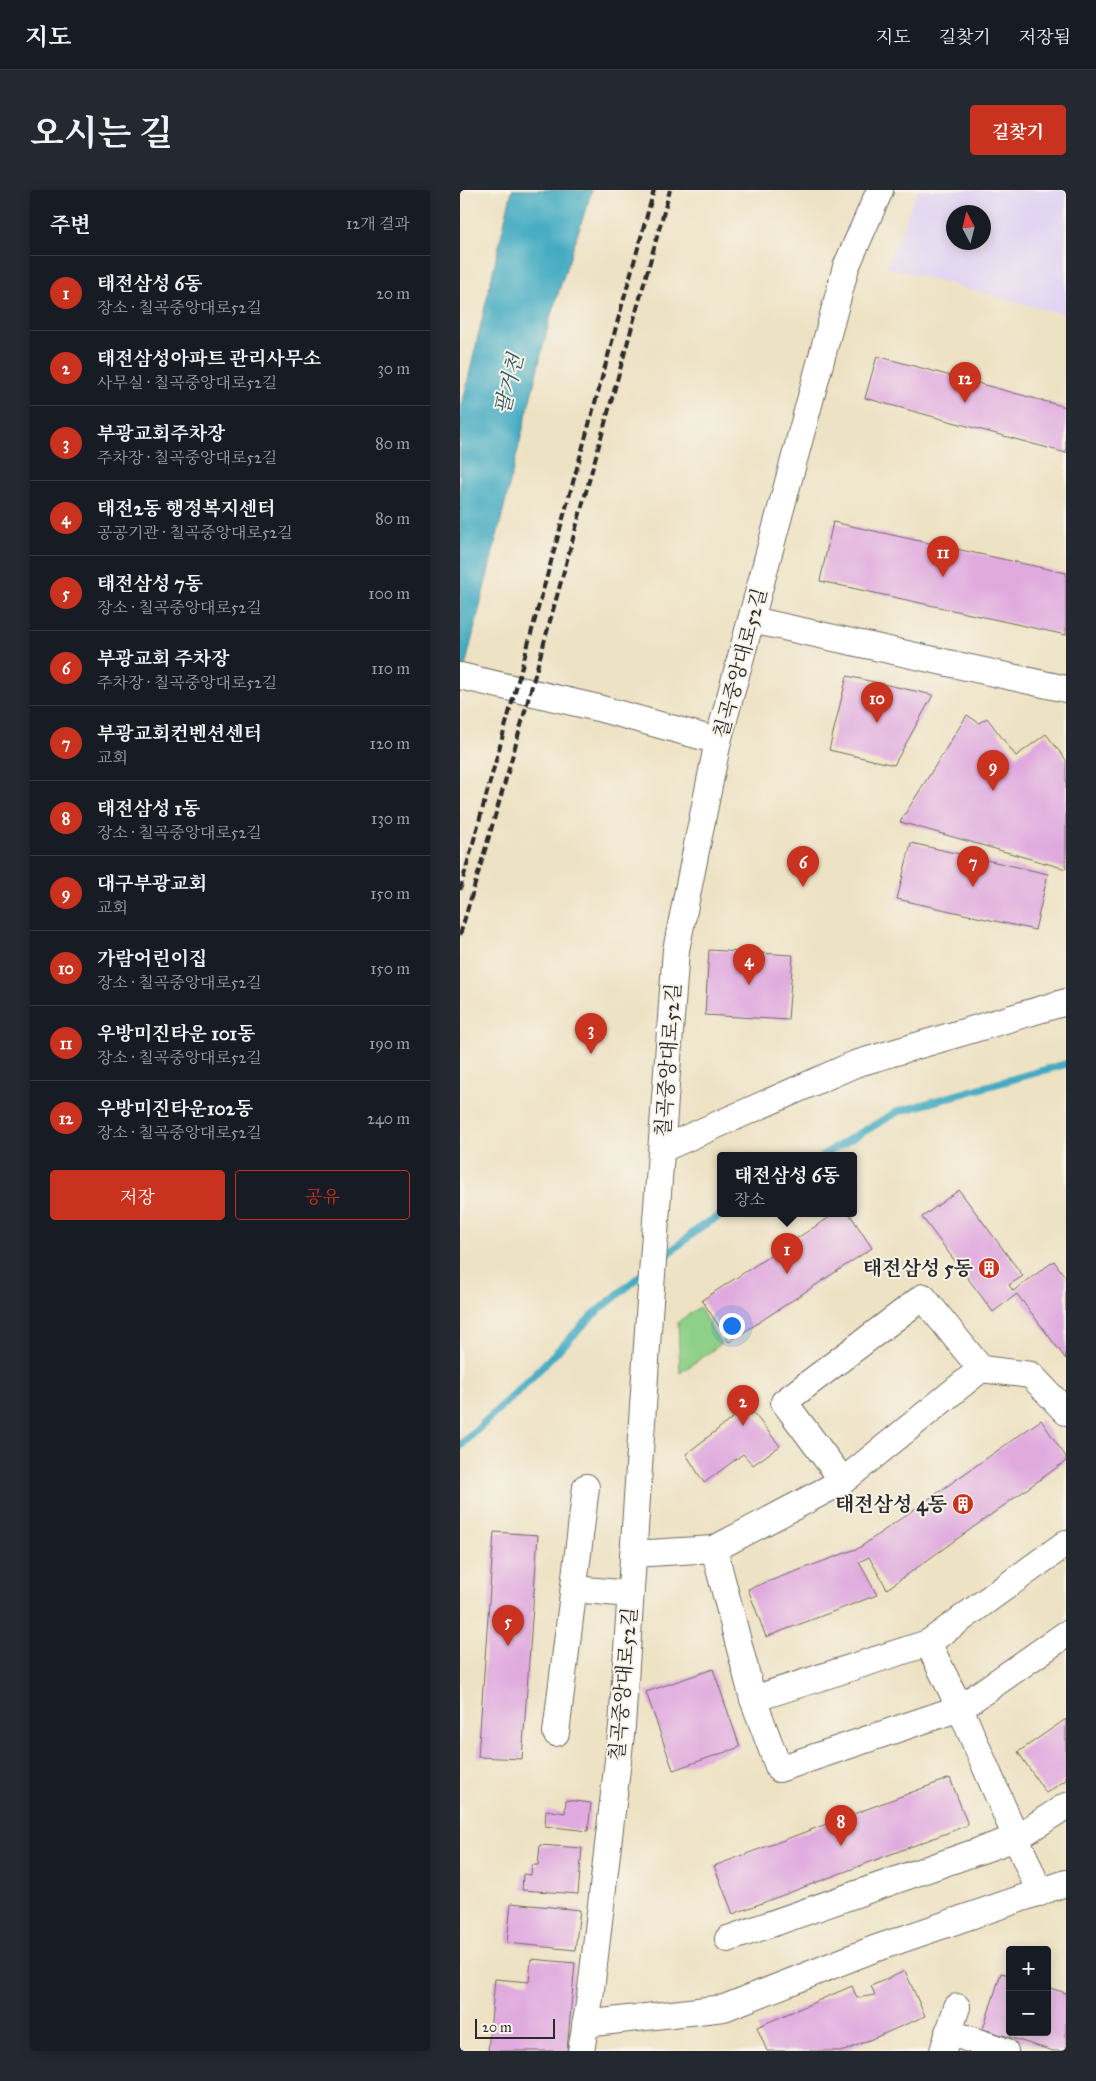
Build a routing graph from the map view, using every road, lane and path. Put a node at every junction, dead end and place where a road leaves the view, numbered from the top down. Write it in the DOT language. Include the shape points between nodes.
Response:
graph roads {
  1 [pos="880,190"];
  2 [pos="752,620"];
  3 [pos="460,676"];
  4 [pos="1066,689"];
  5 [pos="718,741"];
  6 [pos="1066,1002"];
  7 [pos="662,1149"];
  8 [pos="981,1368"];
  9 [pos="1066,1412"];
  10 [pos="843,1481"];
  11 [pos="586,1487"];
  12 [pos="1066,1543"];
  13 [pos="714,1549"];
  14 [pos="633,1554"];
  15 [pos="575,1589"];
  16 [pos="630,1594"];
  17 [pos="1066,1634"];
  18 [pos="928,1643"];
  19 [pos="753,1699"];
  20 [pos="960,1708"];
  21 [pos="556,1733"];
  22 [pos="1066,1806"];
  23 [pos="1016,1838"];
  24 [pos="1066,1883"];
  25 [pos="1040,1893"];
  26 [pos="728,1939"];
  27 [pos="956,2007"];
  28 [pos="586,2024"];
  29 [pos="946,2042"];
  30 [pos="581,2051"];
  31 [pos="1005,2051"];
  1 -- 2 [label="street, 칠곡중앙대로52길" via="846,267"];
  2 -- 4 [label="street"];
  2 -- 5 [label="street, 칠곡중앙대로52길"];
  3 -- 5 [label="street" via="598,708"];
  5 -- 7 [label="street, 칠곡중앙대로52길" via="676,950"];
  6 -- 7 [label="street" via="855,1064"];
  7 -- 14 [label="street, 칠곡중앙대로52길"];
  8 -- 9 [label="street" via="1031,1374"];
  8 -- 10 [label="street"];
  8 -- 10 [label="street" via="923,1297 784,1402"];
  10 -- 13 [label="street"];
  11 -- 15 [label="street"];
  12 -- 18 [label="street"];
  13 -- 14 [label="street"];
  13 -- 19 [label="street"];
  14 -- 16 [label="street, 칠곡중앙대로52길"];
  15 -- 16 [label="street"];
  15 -- 21 [label="street"];
  16 -- 28 [label="street, 칠곡중앙대로52길" via="622,1726"];
  17 -- 20 [label="street"];
  18 -- 19 [label="street"];
  18 -- 20 [label="street"];
  19 -- 20 [label="street" via="779,1769"];
  20 -- 23 [label="street"];
  22 -- 23 [label="street"];
  23 -- 25 [label="street"];
  23 -- 26 [label="street"];
  24 -- 25 [label="street"];
  25 -- 28 [label="street" via="874,1948 724,2008"];
  27 -- 29 [label="street"];
  28 -- 30 [label="street, 칠곡중앙대로52길"];
  29 -- 31 [label="street"];
}
